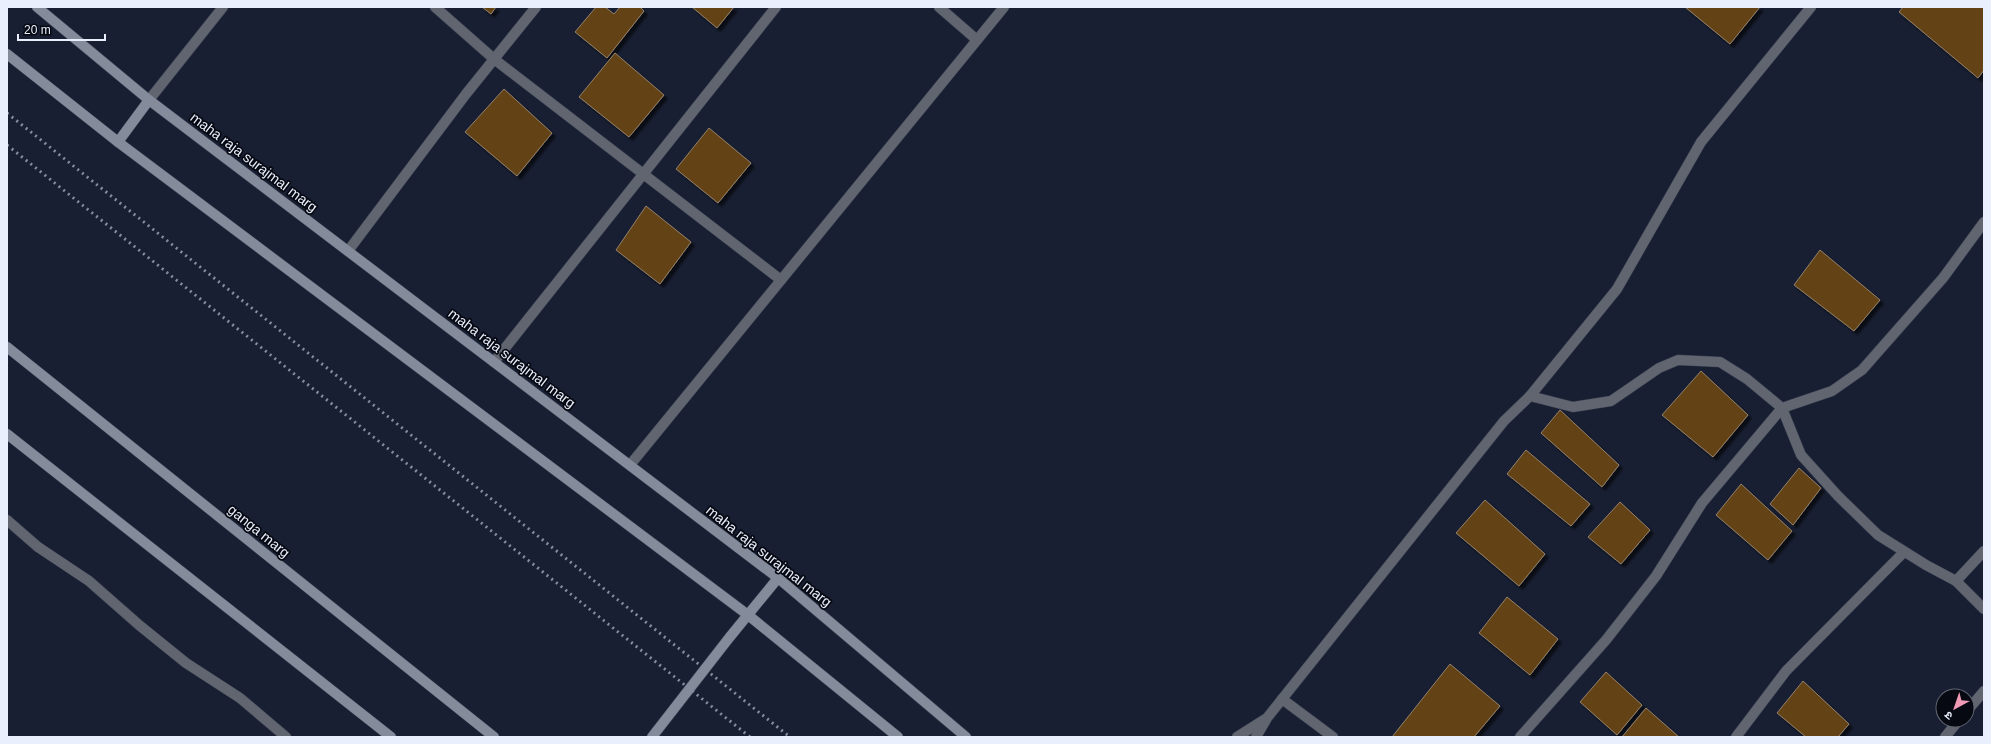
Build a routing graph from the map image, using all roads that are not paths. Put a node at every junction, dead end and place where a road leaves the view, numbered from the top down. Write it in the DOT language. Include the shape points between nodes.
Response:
graph roads {
  1 [pos="37,7"];
  2 [pos="223,7"];
  3 [pos="435,7"];
  4 [pos="536,7"];
  5 [pos="776,7"];
  6 [pos="939,7"];
  7 [pos="1004,7"];
  8 [pos="1811,7"];
  9 [pos="977,40"];
  10 [pos="7,54"];
  11 [pos="494,59"];
  12 [pos="149,100"];
  13 [pos="118,142"];
  14 [pos="644,173"];
  15 [pos="1984,222"];
  16 [pos="348,251"];
  17 [pos="781,280"];
  18 [pos="7,347"];
  19 [pos="494,362"];
  20 [pos="1530,396"];
  21 [pos="1782,408"];
  22 [pos="7,434"];
  23 [pos="630,465"];
  24 [pos="7,520"];
  25 [pos="1984,551"];
  26 [pos="1904,552"];
  27 [pos="778,578"];
  28 [pos="1956,581"];
  29 [pos="1984,609"];
  30 [pos="748,615"];
  31 [pos="1984,691"];
  32 [pos="1282,699"];
  33 [pos="1975,702"];
  34 [pos="1267,718"];
  35 [pos="1952,728"];
  36 [pos="286,737"];
  37 [pos="391,737"];
  38 [pos="494,737"];
  39 [pos="652,737"];
  40 [pos="898,737"];
  41 [pos="966,737"];
  42 [pos="1237,737"];
  43 [pos="1256,737"];
  44 [pos="1333,737"];
  45 [pos="1520,737"];
  46 [pos="1736,737"];
  47 [pos="1944,737"];
  1 -- 12 [label="street, maha raja surajmal marg"];
  2 -- 12 [label="street"];
  3 -- 11 [label="street"];
  4 -- 11 [label="street"];
  5 -- 14 [label="street"];
  6 -- 9 [label="street"];
  7 -- 9 [label="street"];
  8 -- 20 [label="street" via="1701,142 1617,289"];
  9 -- 17 [label="street"];
  10 -- 13 [label="street"];
  11 -- 14 [label="street"];
  11 -- 16 [label="street"];
  12 -- 13 [label="street"];
  12 -- 16 [label="street, maha raja surajmal marg"];
  13 -- 30 [label="street"];
  14 -- 17 [label="street"];
  14 -- 19 [label="street"];
  15 -- 21 [label="street" via="1943,278 1862,370 1832,391"];
  16 -- 19 [label="street, maha raja surajmal marg"];
  17 -- 23 [label="street"];
  18 -- 38 [label="street, ganga marg"];
  19 -- 23 [label="street, maha raja surajmal marg"];
  20 -- 21 [label="street" via="1573,407 1611,401 1659,368 1678,360 1720,362"];
  20 -- 32 [label="street" via="1504,421"];
  21 -- 26 [label="street" via="1801,455 1878,535"];
  21 -- 45 [label="street" via="1702,503 1656,576 1606,640"];
  22 -- 37 [label="street"];
  23 -- 27 [label="street, maha raja surajmal marg"];
  24 -- 36 [label="street" via="38,547 88,581 186,663 240,698"];
  25 -- 28 [label="street"];
  26 -- 28 [label="street"];
  26 -- 46 [label="street" via="1786,671"];
  27 -- 30 [label="street"];
  27 -- 41 [label="street, maha raja surajmal marg"];
  28 -- 29 [label="street"];
  30 -- 39 [label="street"];
  30 -- 40 [label="street"];
  31 -- 33 [label="street"];
  32 -- 34 [label="street"];
  32 -- 44 [label="street"];
  34 -- 42 [label="street"];
  34 -- 43 [label="street"];
  35 -- 47 [label="street"];
}
